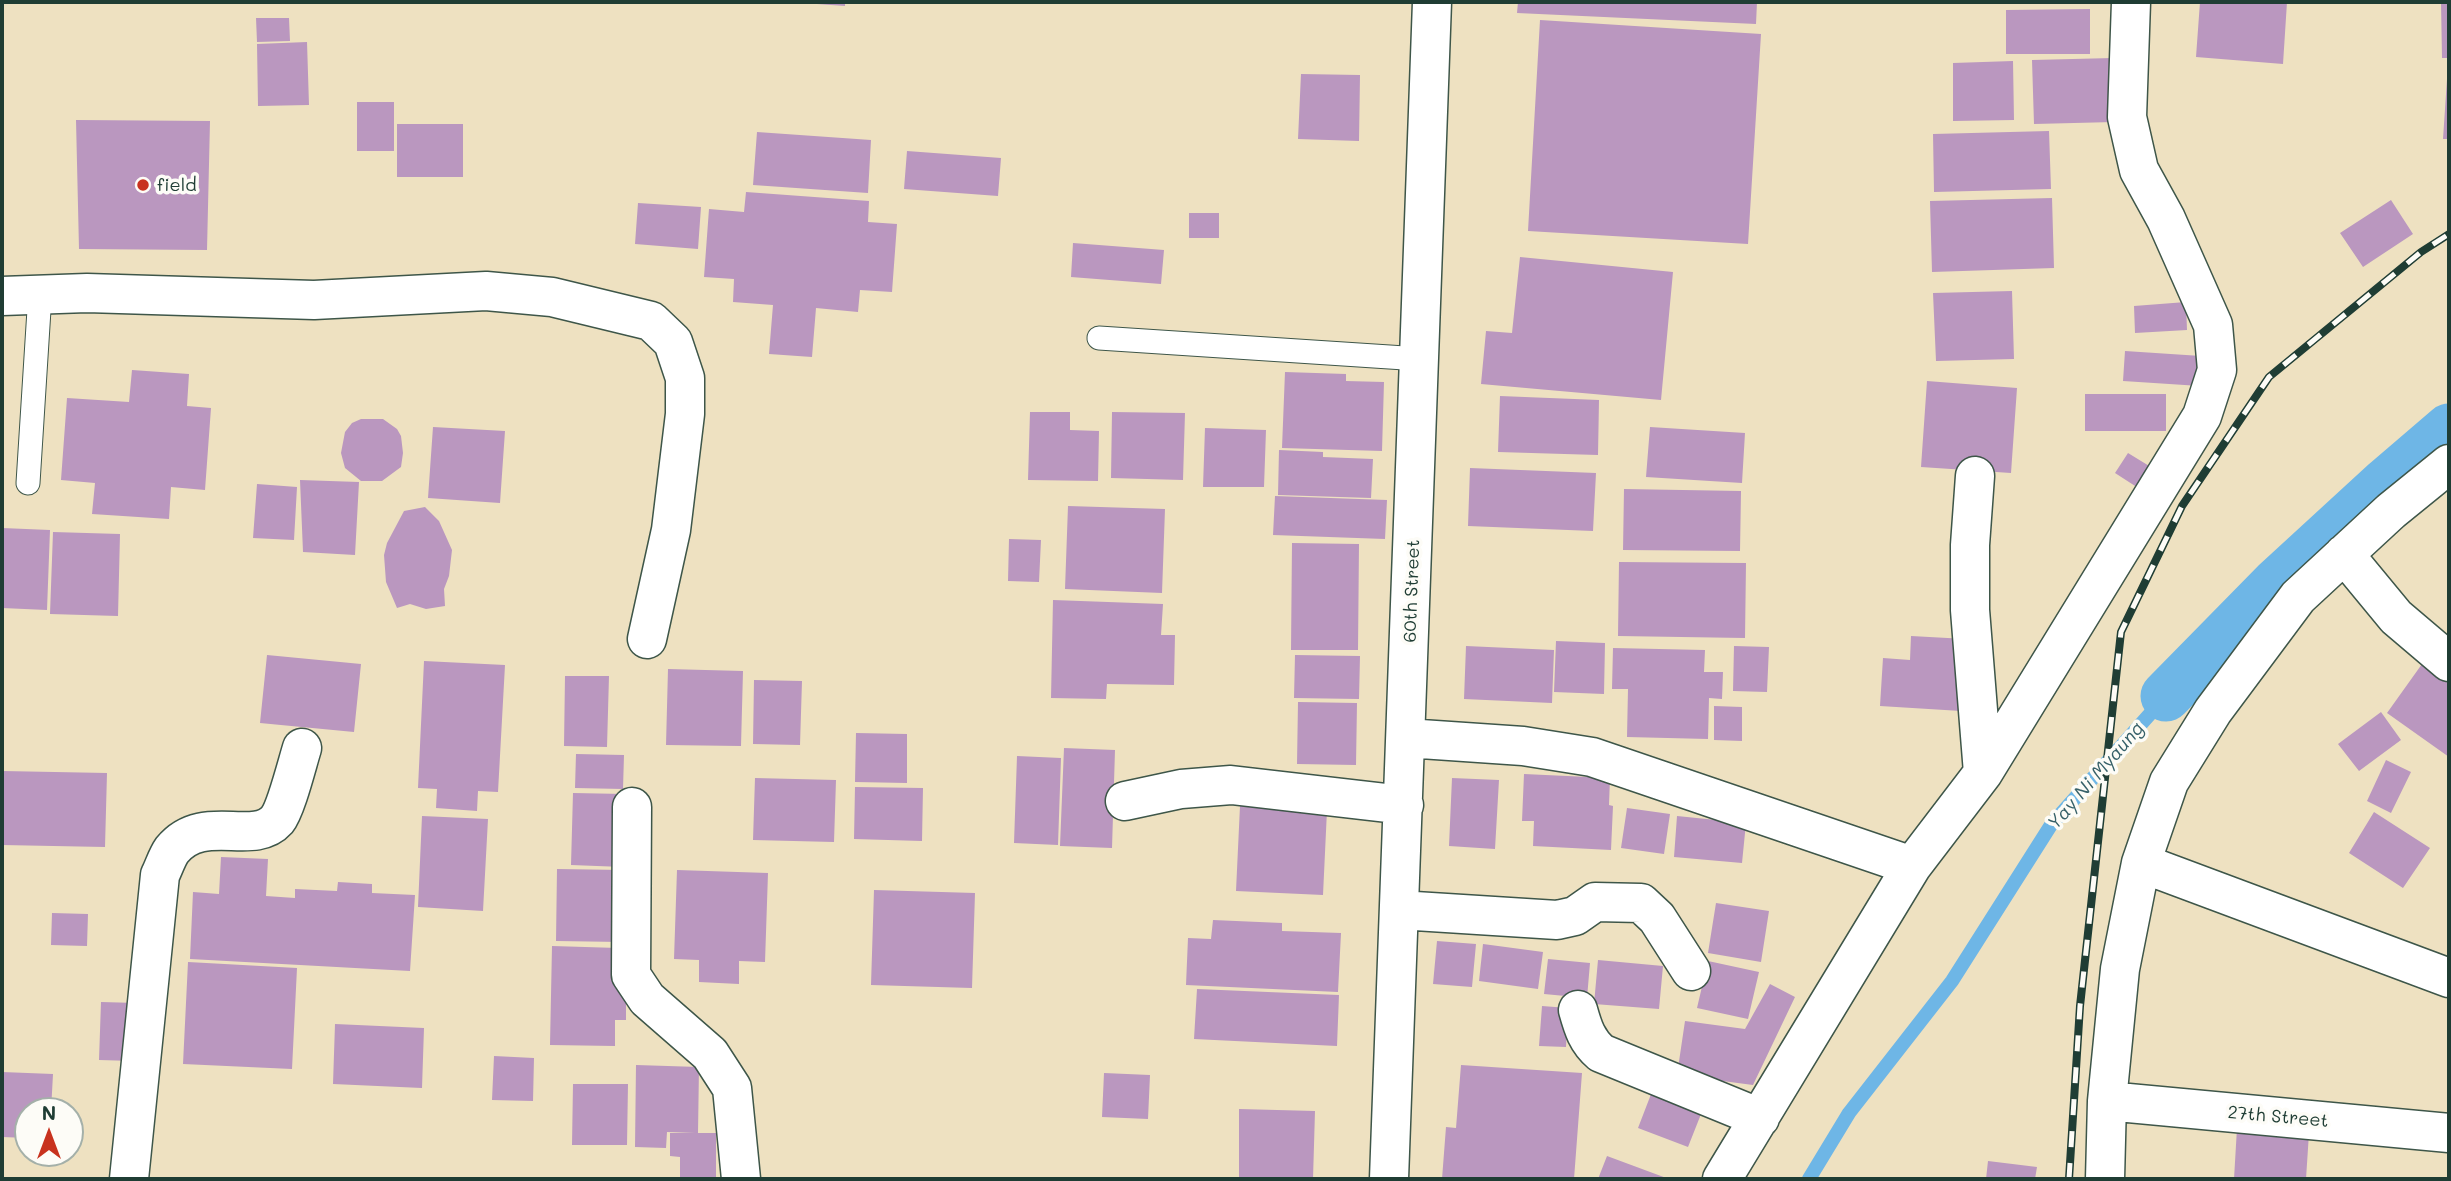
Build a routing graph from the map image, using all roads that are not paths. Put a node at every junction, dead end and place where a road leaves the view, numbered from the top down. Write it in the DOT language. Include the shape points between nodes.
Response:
graph roads {
  1 [pos="1432,2"];
  2 [pos="2131,2"];
  3 [pos="40,295"];
  4 [pos="2,296"];
  5 [pos="1099,338"];
  6 [pos="1420,359"];
  7 [pos="2449,464"];
  8 [pos="1975,476"];
  9 [pos="28,483"];
  10 [pos="2344,554"];
  11 [pos="647,639"];
  12 [pos="2449,662"];
  13 [pos="1406,738"];
  14 [pos="302,748"];
  15 [pos="1983,773"];
  16 [pos="1125,801"];
  17 [pos="1404,805"];
  18 [pos="632,807"];
  19 [pos="2141,863"];
  20 [pos="1912,866"];
  21 [pos="1399,910"];
  22 [pos="1691,971"];
  23 [pos="2449,978"];
  24 [pos="1578,1010"];
  25 [pos="2107,1101"];
  26 [pos="1760,1118"];
  27 [pos="2449,1133"];
  28 [pos="129,1179"];
  29 [pos="741,1179"];
  30 [pos="1389,1179"];
  31 [pos="1722,1179"];
  32 [pos="2105,1179"];
  1 -- 6 [label="street, 60th Street"];
  2 -- 15 [label="street" via="2127,117 2139,170 2213,325 2217,370 2202,416"];
  3 -- 4 [label="street"];
  3 -- 9 [label="lane"];
  3 -- 11 [label="street" via="314,300 486,291 552,297 651,321 673,342 685,378 685,414 671,530"];
  5 -- 6 [label="lane"];
  6 -- 13 [label="street, 60th Street"];
  7 -- 10 [label="street"];
  8 -- 15 [label="street" via="1970,610"];
  10 -- 12 [label="street" via="2401,622"];
  10 -- 19 [label="street" via="2298,597 2213,711 2169,782"];
  13 -- 17 [label="street, 60th Street"];
  13 -- 20 [label="street" via="1522,746 1592,757"];
  14 -- 28 [label="street" via="279,818 269,827 190,835 171,851 160,875"];
  15 -- 20 [label="street"];
  16 -- 17 [label="street" via="1181,789 1231,785"];
  17 -- 21 [label="street, 60th Street"];
  18 -- 29 [label="street" via="631,975 647,999 710,1054 732,1088"];
  19 -- 23 [label="street"];
  19 -- 25 [label="street" via="2120,969"];
  20 -- 26 [label="street"];
  21 -- 22 [label="street" via="1557,920 1575,916 1595,902 1641,903 1657,918"];
  21 -- 30 [label="street, 60th Street"];
  24 -- 26 [label="street" via="1584,1031 1601,1053"];
  25 -- 27 [label="street, 27th Street"];
  25 -- 32 [label="street"];
  26 -- 31 [label="street"];
}
